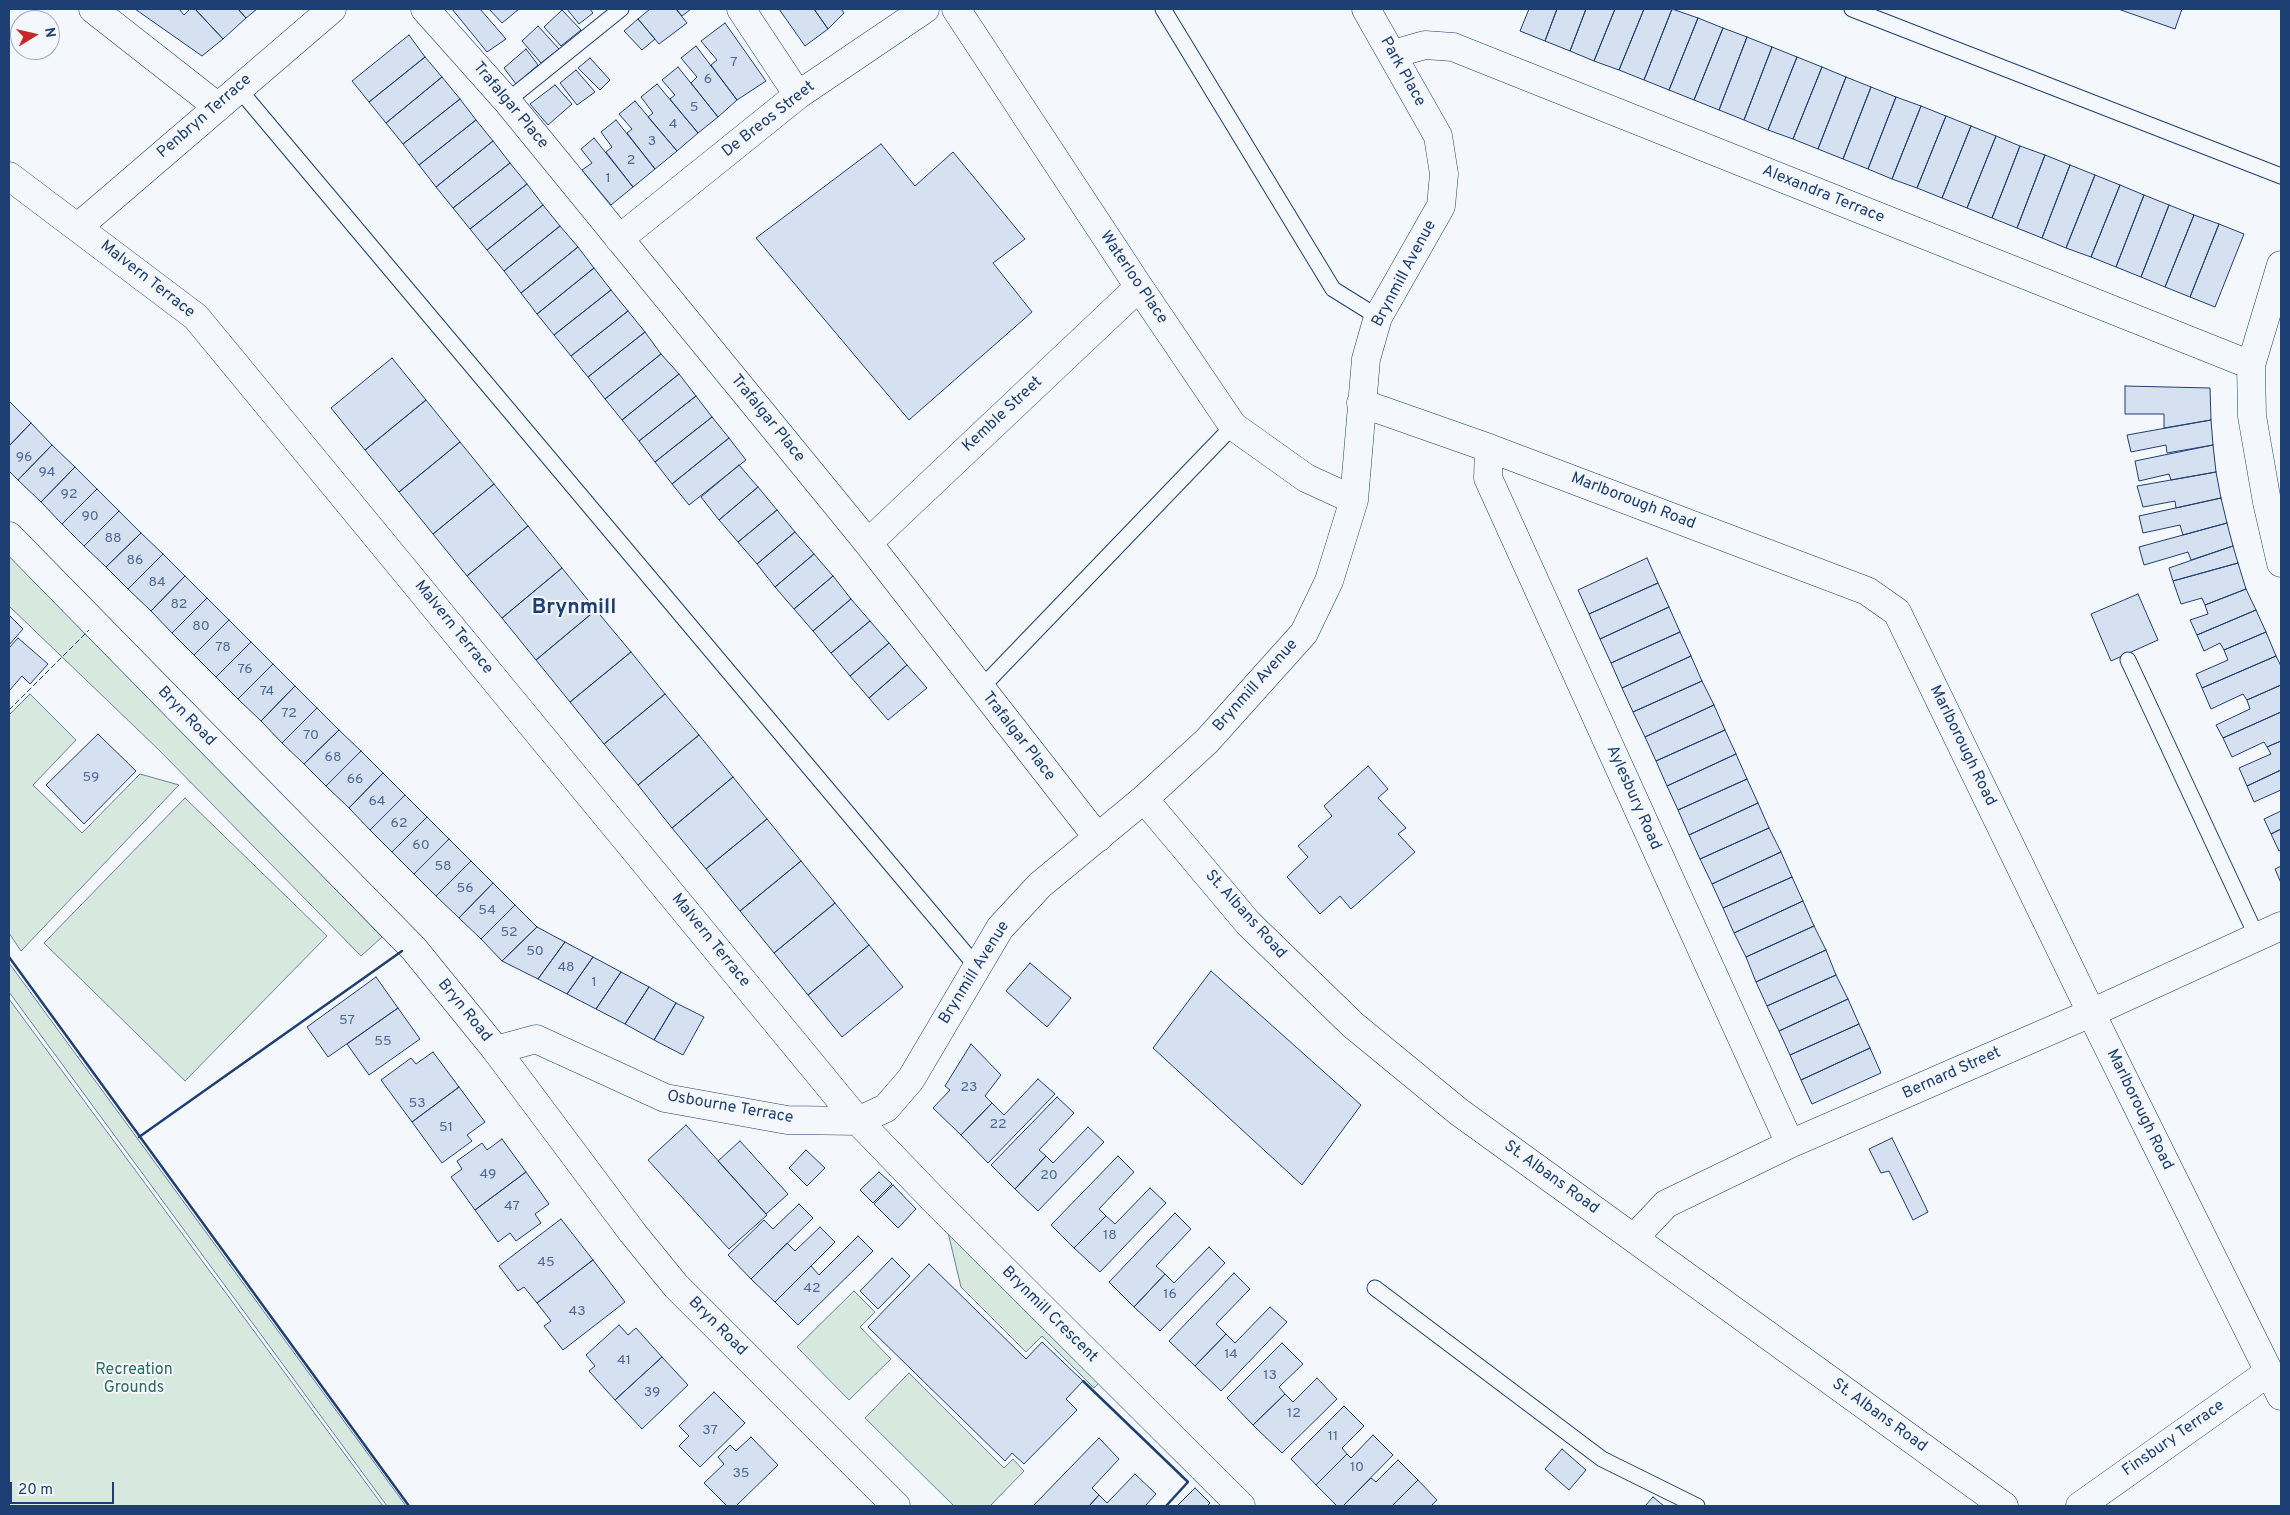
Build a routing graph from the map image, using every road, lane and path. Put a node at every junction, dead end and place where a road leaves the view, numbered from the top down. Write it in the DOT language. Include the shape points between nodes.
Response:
graph roads {
  1 [pos="93,9"];
  2 [pos="332,9"];
  3 [pos="425,9"];
  4 [pos="621,9"];
  5 [pos="741,9"];
  6 [pos="925,9"];
  7 [pos="956,9"];
  8 [pos="1162,9"];
  9 [pos="1366,9"];
  10 [pos="1852,9"];
  11 [pos="1393,54"];
  12 [pos="238,88"];
  13 [pos="798,95"];
  14 [pos="506,101"];
  15 [pos="218,107"];
  16 [pos="1438,136"];
  17 [pos="9,176"];
  18 [pos="2281,176"];
  19 [pos="78,227"];
  20 [pos="619,239"];
  21 [pos="2281,265"];
  22 [pos="1138,287"];
  23 [pos="1378,317"];
  24 [pos="2251,365"];
  25 [pos="1361,403"];
  26 [pos="1233,426"];
  27 [pos="1489,448"];
  28 [pos="1354,500"];
  29 [pos="9,536"];
  30 [pos="868,543"];
  31 [pos="2281,563"];
  32 [pos="2128,660"];
  33 [pos="980,689"];
  34 [pos="1144,799"];
  35 [pos="1098,838"];
  36 [pos="2281,926"];
  37 [pos="2257,937"];
  38 [pos="977,967"];
  39 [pos="2092,1013"];
  40 [pos="496,1050"];
  41 [pos="858,1121"];
  42 [pos="1790,1144"];
  43 [pos="1634,1238"];
  44 [pos="1375,1288"];
  45 [pos="2269,1372"];
  46 [pos="2281,1396"];
  47 [pos="896,1506"];
  48 [pos="1241,1506"];
  49 [pos="1697,1506"];
  50 [pos="2004,1506"];
  51 [pos="2080,1506"];
  1 -- 15 [label="street"];
  2 -- 12 [label="street, Penbryn Terrace"];
  3 -- 14 [label="street, Trafalgar Place"];
  4 -- 14 [label="lane"];
  5 -- 13 [label="street"];
  6 -- 13 [label="street, De Breos Street"];
  7 -- 22 [label="street, Waterloo Place"];
  8 -- 23 [label="lane" via="1333,289"];
  9 -- 11 [label="street, Park Place"];
  10 -- 18 [label="lane"];
  11 -- 16 [label="street, Park Place"];
  11 -- 24 [label="street, Alexandra Terrace" via="1425,44 1453,47"];
  12 -- 15 [label="street, Penbryn Terrace"];
  12 -- 38 [label="lane"];
  13 -- 20 [label="street, De Breos Street"];
  14 -- 20 [label="street, Trafalgar Place"];
  15 -- 19 [label="street, Penbryn Terrace"];
  16 -- 23 [label="street, Brynmill Avenue" via="1444,174 1441,206"];
  17 -- 19 [label="street, Malvern Terrace"];
  19 -- 41 [label="street, Malvern Terrace" via="196,317"];
  20 -- 30 [label="street, Trafalgar Place"];
  21 -- 24 [label="street"];
  22 -- 26 [label="street, Waterloo Place"];
  22 -- 30 [label="street, Kemble Street"];
  23 -- 25 [label="street, Brynmill Avenue" via="1366,359"];
  24 -- 31 [label="street" via="2252,416"];
  25 -- 27 [label="street, Marlborough Road"];
  25 -- 28 [label="street, Brynmill Avenue"];
  26 -- 28 [label="street, Waterloo Place" via="1306,478"];
  26 -- 33 [label="lane"];
  27 -- 39 [label="street, Marlborough Road" via="1866,591 1897,612"];
  27 -- 42 [label="street, Aylesbury Road" via="1488,478"];
  28 -- 34 [label="street, Brynmill Avenue" via="1329,581 1304,633 1207,741"];
  29 -- 40 [label="street, Bryn Road" via="414,949"];
  30 -- 33 [label="street, Trafalgar Place"];
  32 -- 37 [label="lane"];
  33 -- 35 [label="street, Trafalgar Place"];
  34 -- 35 [label="street, Brynmill Avenue"];
  34 -- 43 [label="street, St. Albans Road" via="1248,923 1353,1025 1459,1112"];
  35 -- 38 [label="street, Brynmill Avenue" via="1040,885 1000,928"];
  36 -- 37 [label="street, Bernard Street"];
  37 -- 39 [label="street, Bernard Street"];
  38 -- 41 [label="street, Brynmill Avenue" via="911,1079 886,1108"];
  39 -- 42 [label="street, Bernard Street"];
  39 -- 45 [label="street, Marlborough Road"];
  40 -- 41 [label="street, Osbourne Terrace" via="536,1039 665,1098 788,1120"];
  40 -- 47 [label="street, Bryn Road" via="676,1286"];
  41 -- 48 [label="street, Brynmill Crescent"];
  42 -- 43 [label="street, Bernard Street" via="1666,1204"];
  43 -- 50 [label="street, St. Albans Road"];
  44 -- 49 [label="lane" via="1602,1459"];
  45 -- 46 [label="street, Marlborough Road"];
  45 -- 51 [label="street, Finsbury Terrace"];
}
